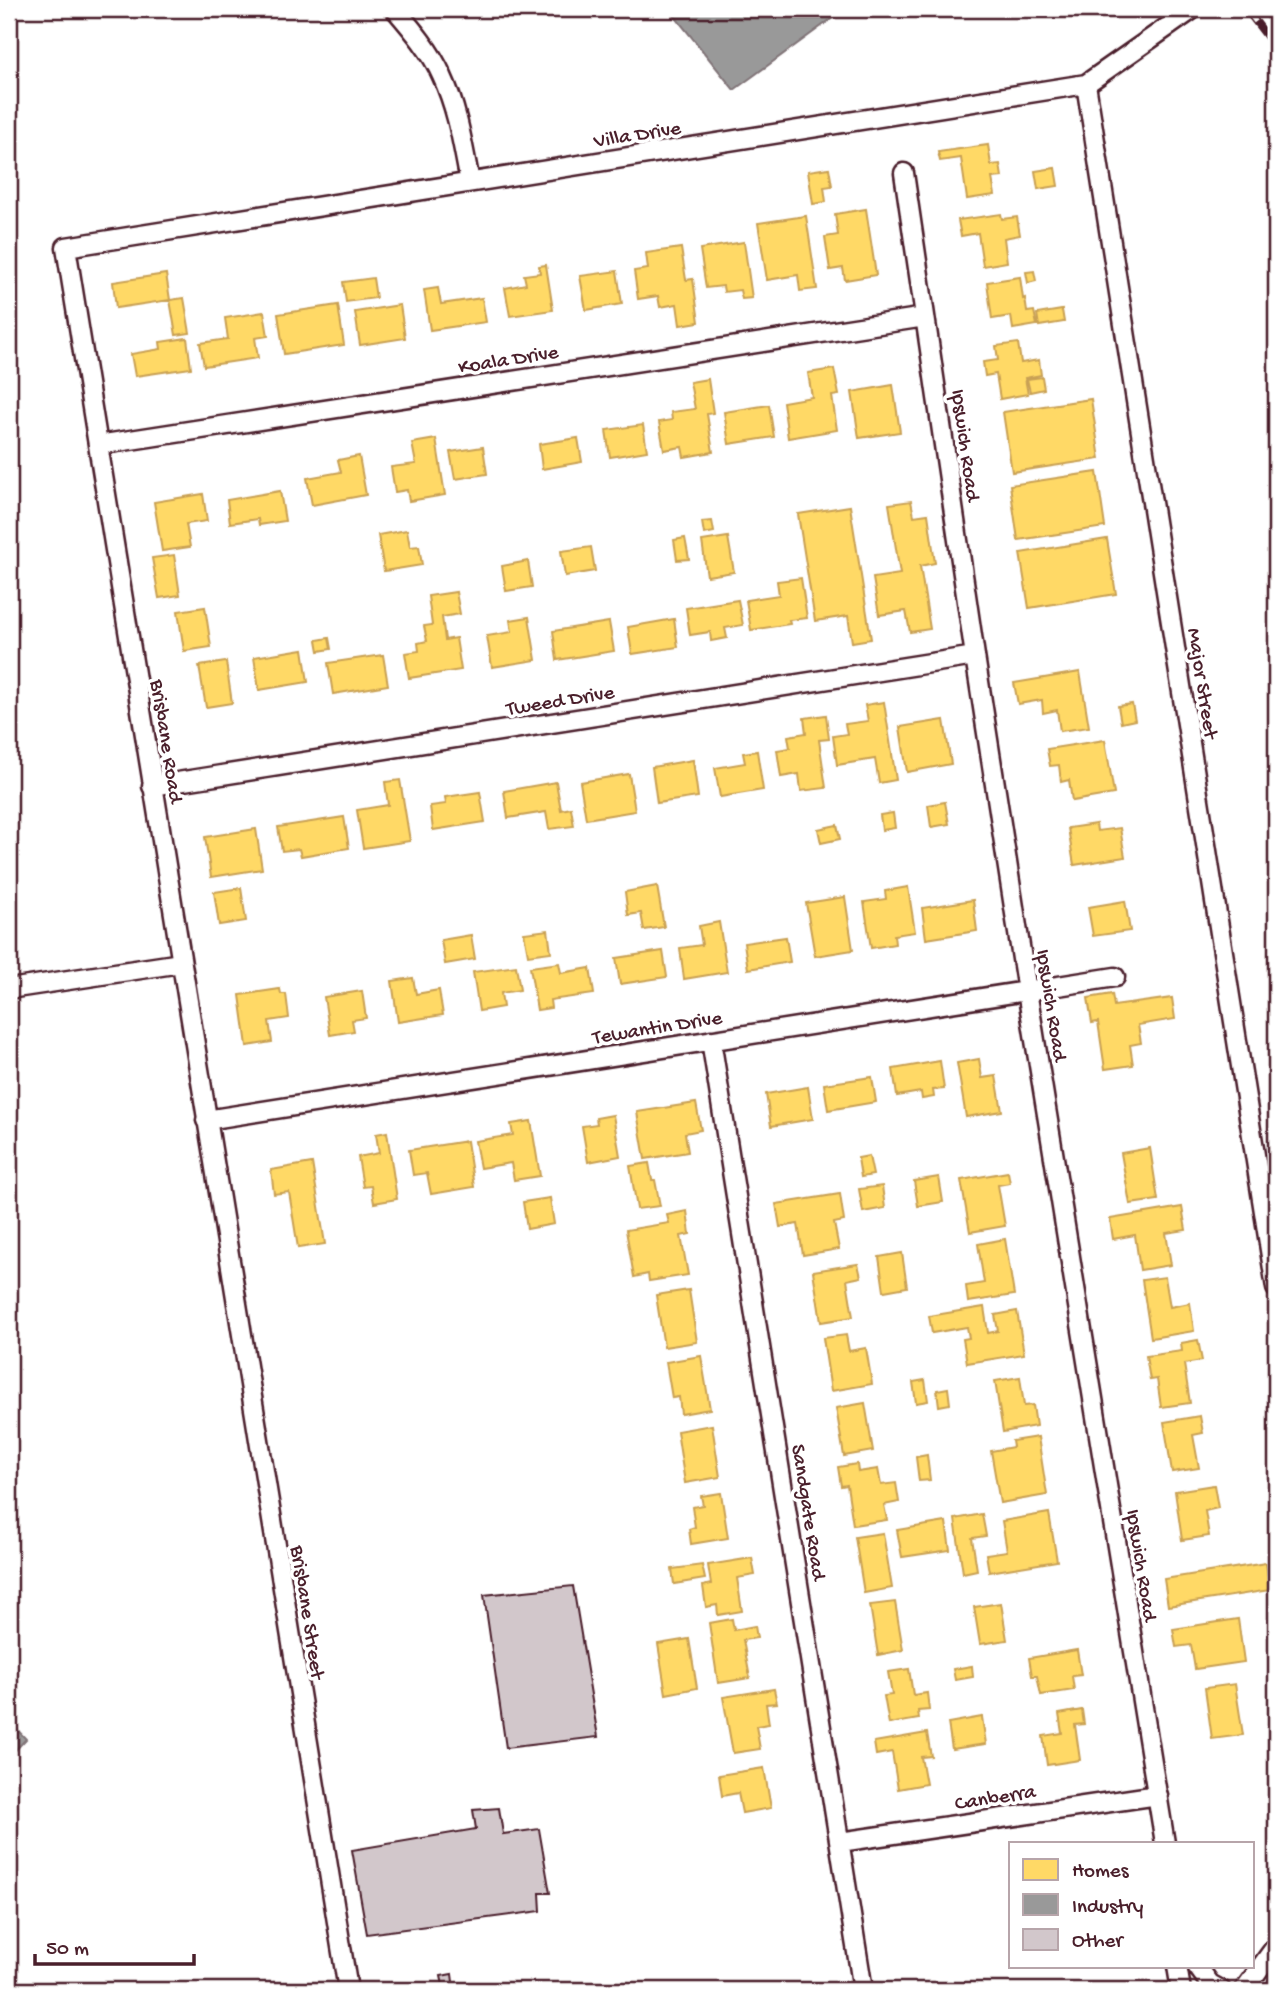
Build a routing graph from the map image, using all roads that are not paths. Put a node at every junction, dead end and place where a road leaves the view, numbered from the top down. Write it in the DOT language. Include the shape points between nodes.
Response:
graph roads {
  1 [pos="395,9"];
  2 [pos="1193,9"];
  3 [pos="1086,84"];
  4 [pos="904,173"];
  5 [pos="470,182"];
  6 [pos="66,247"];
  7 [pos="925,317"];
  8 [pos="97,445"];
  9 [pos="975,656"];
  10 [pos="152,786"];
  11 [pos="181,963"];
  12 [pos="1115,977"];
  13 [pos="9,989"];
  14 [pos="1027,991"];
  15 [pos="711,1041"];
  16 [pos="206,1120"];
  17 [pos="226,1241"];
  18 [pos="1276,1288"];
  19 [pos="1158,1795"];
  20 [pos="840,1842"];
  21 [pos="1165,1842"];
  22 [pos="1276,1946"];
  23 [pos="1177,1968"];
  24 [pos="1199,1968"];
  25 [pos="348,1990"];
  26 [pos="863,1990"];
  27 [pos="1181,1990"];
  28 [pos="1221,1990"];
  29 [pos="1244,1990"];
  1 -- 5 [label="street" via="442,76 456,113"];
  2 -- 3 [label="street, Villa Drive"];
  3 -- 5 [label="street, Villa Drive"];
  3 -- 18 [label="street, Major Street"];
  4 -- 7 [label="street, Ipswich Road"];
  5 -- 6 [label="street, Villa Drive"];
  6 -- 8 [label="street, Brisbane Road"];
  7 -- 8 [label="street, Koala Drive"];
  7 -- 9 [label="street, Ipswich Road"];
  8 -- 10 [label="street, Brisbane Road"];
  9 -- 10 [label="street, Tweed Drive"];
  9 -- 14 [label="street, Ipswich Road"];
  10 -- 11 [label="street, Brisbane Road"];
  11 -- 13 [label="street"];
  11 -- 16 [label="street, Brisbane Road"];
  12 -- 14 [label="street, Tewantin Drive"];
  14 -- 15 [label="street, Tewantin Drive"];
  14 -- 19 [label="street, Ipswich Road"];
  15 -- 16 [label="street, Tewantin Drive"];
  15 -- 20 [label="street, Sandgate Road"];
  16 -- 17 [label="street, Brisbane Road"];
  17 -- 25 [label="street, Brisbane Street"];
  19 -- 20 [label="street, Canberra"];
  19 -- 21 [label="street, Ipswich Road"];
  20 -- 26 [label="street, Sandgate Road"];
  22 -- 29 [label="street"];
  23 -- 27 [label="street"];
  24 -- 28 [label="street"];
}
